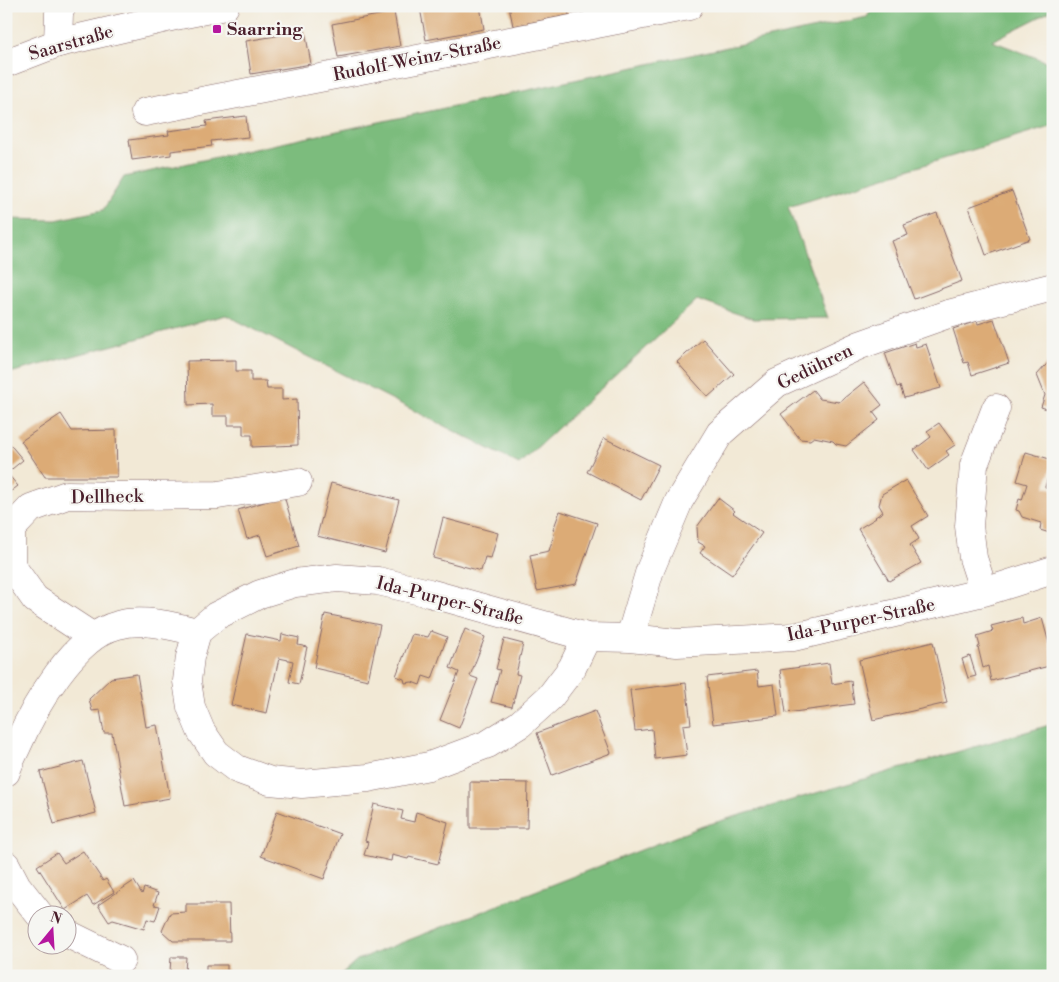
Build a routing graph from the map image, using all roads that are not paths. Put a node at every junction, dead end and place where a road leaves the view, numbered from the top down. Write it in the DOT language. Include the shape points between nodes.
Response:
graph roads {
  1 [pos="62,6"];
  2 [pos="224,6"];
  3 [pos="689,6"];
  4 [pos="58,43"];
  5 [pos="6,63"];
  6 [pos="145,112"];
  7 [pos="1053,287"];
  8 [pos="996,408"];
  9 [pos="298,482"];
  10 [pos="1053,570"];
  11 [pos="984,592"];
  12 [pos="197,632"];
  13 [pos="93,637"];
  14 [pos="588,637"];
  15 [pos="630,638"];
  16 [pos="6,772"];
  17 [pos="6,865"];
  18 [pos="30,904"];
  19 [pos="78,939"];
  20 [pos="121,960"];
  1 -- 4 [label="street"];
  2 -- 4 [label="street, Saarstraße"];
  3 -- 6 [label="street, Rudolf-Weinz-Straße"];
  4 -- 5 [label="street, Saarstraße"];
  7 -- 15 [label="street, Gedühren" via="948,314 860,345 777,383 720,433 679,501 650,570"];
  8 -- 11 [label="street" via="974,465 969,526 973,558"];
  9 -- 13 [label="street, Dellheck" via="218,495 67,495 31,508 11,530 12,565 36,599"];
  10 -- 11 [label="street, Ida-Purper-Straße"];
  11 -- 15 [label="street, Ida-Purper-Straße" via="794,638 677,643"];
  12 -- 13 [label="street" via="147,623 118,625"];
  12 -- 14 [label="street, Ida-Purper-Straße" via="216,616 260,594 295,583 337,578 378,581"];
  12 -- 14 [label="street" via="187,681 201,731 216,753 237,769 270,781 302,784 368,778 420,768 488,744 520,724 550,697 572,668"];
  13 -- 16 [label="street" via="45,691"];
  14 -- 15 [label="street, Ida-Purper-Straße"];
  17 -- 18 [label="street"];
  19 -- 20 [label="street"];
}
